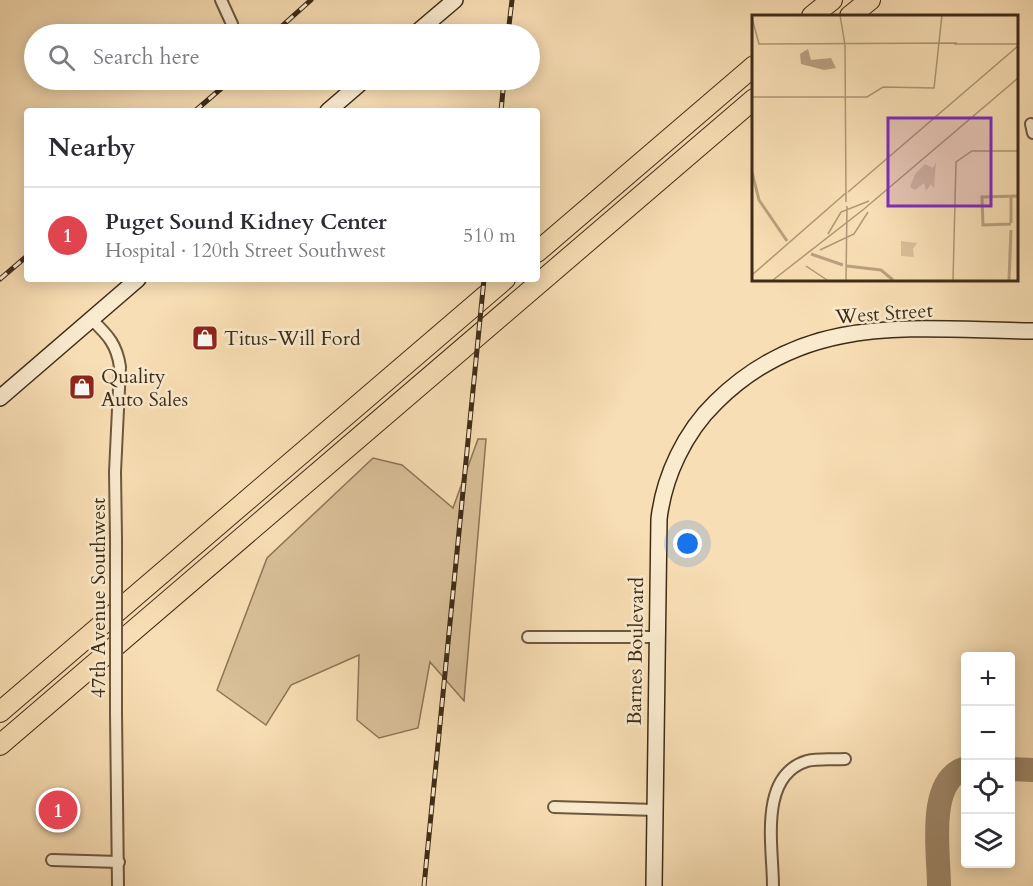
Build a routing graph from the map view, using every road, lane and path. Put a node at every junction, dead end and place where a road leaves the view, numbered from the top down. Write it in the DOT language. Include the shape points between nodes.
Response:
graph roads {
  1 [pos="221,0"];
  2 [pos="455,0"];
  3 [pos="832,0"];
  4 [pos="870,0"];
  5 [pos="813,15"];
  6 [pos="851,15"];
  7 [pos="232,24"];
  8 [pos="427,24"];
  9 [pos="752,68"];
  10 [pos="352,90"];
  11 [pos="752,101"];
  12 [pos="331,108"];
  13 [pos="540,249"];
  14 [pos="135,282"];
  15 [pos="501,282"];
  16 [pos="92,320"];
  17 [pos="1033,331"];
  18 [pos="0,398"];
  19 [pos="696,424"];
  20 [pos="148,583"];
  21 [pos="153,614"];
  22 [pos="528,637"];
  23 [pos="656,637"];
  24 [pos="0,694"];
  25 [pos="0,712"];
  26 [pos="0,745"];
  27 [pos="845,759"];
  28 [pos="0,760"];
  29 [pos="554,807"];
  30 [pos="655,810"];
  31 [pos="52,860"];
  32 [pos="119,862"];
  33 [pos="118,886"];
  34 [pos="654,886"];
  35 [pos="773,886"];
  1 -- 7 [label="street"];
  2 -- 8 [label="street"];
  3 -- 5 [label="highway"];
  4 -- 6 [label="highway"];
  9 -- 13 [label="highway"];
  10 -- 12 [label="street"];
  11 -- 21 [label="highway"];
  14 -- 16 [label="street"];
  15 -- 20 [label="highway"];
  16 -- 18 [label="street"];
  16 -- 32 [label="street, 47th Avenue Southwest, bridge" via="118,351"];
  17 -- 19 [label="street, West Street" via="873,331 818,339 749,372"];
  19 -- 23 [label="street, Barnes Boulevard" via="669,476 660,505"];
  20 -- 24 [label="highway" via="96,616"];
  20 -- 25 [label="highway"];
  21 -- 26 [label="highway"];
  21 -- 28 [label="highway" via="99,672"];
  22 -- 23 [label="street"];
  23 -- 30 [label="street, Barnes Boulevard"];
  27 -- 35 [label="street" via="808,761 790,770 777,786"];
  29 -- 30 [label="street"];
  30 -- 34 [label="street, Barnes Boulevard"];
  31 -- 32 [label="street"];
  32 -- 33 [label="street, 47th Avenue Southwest"];
}
